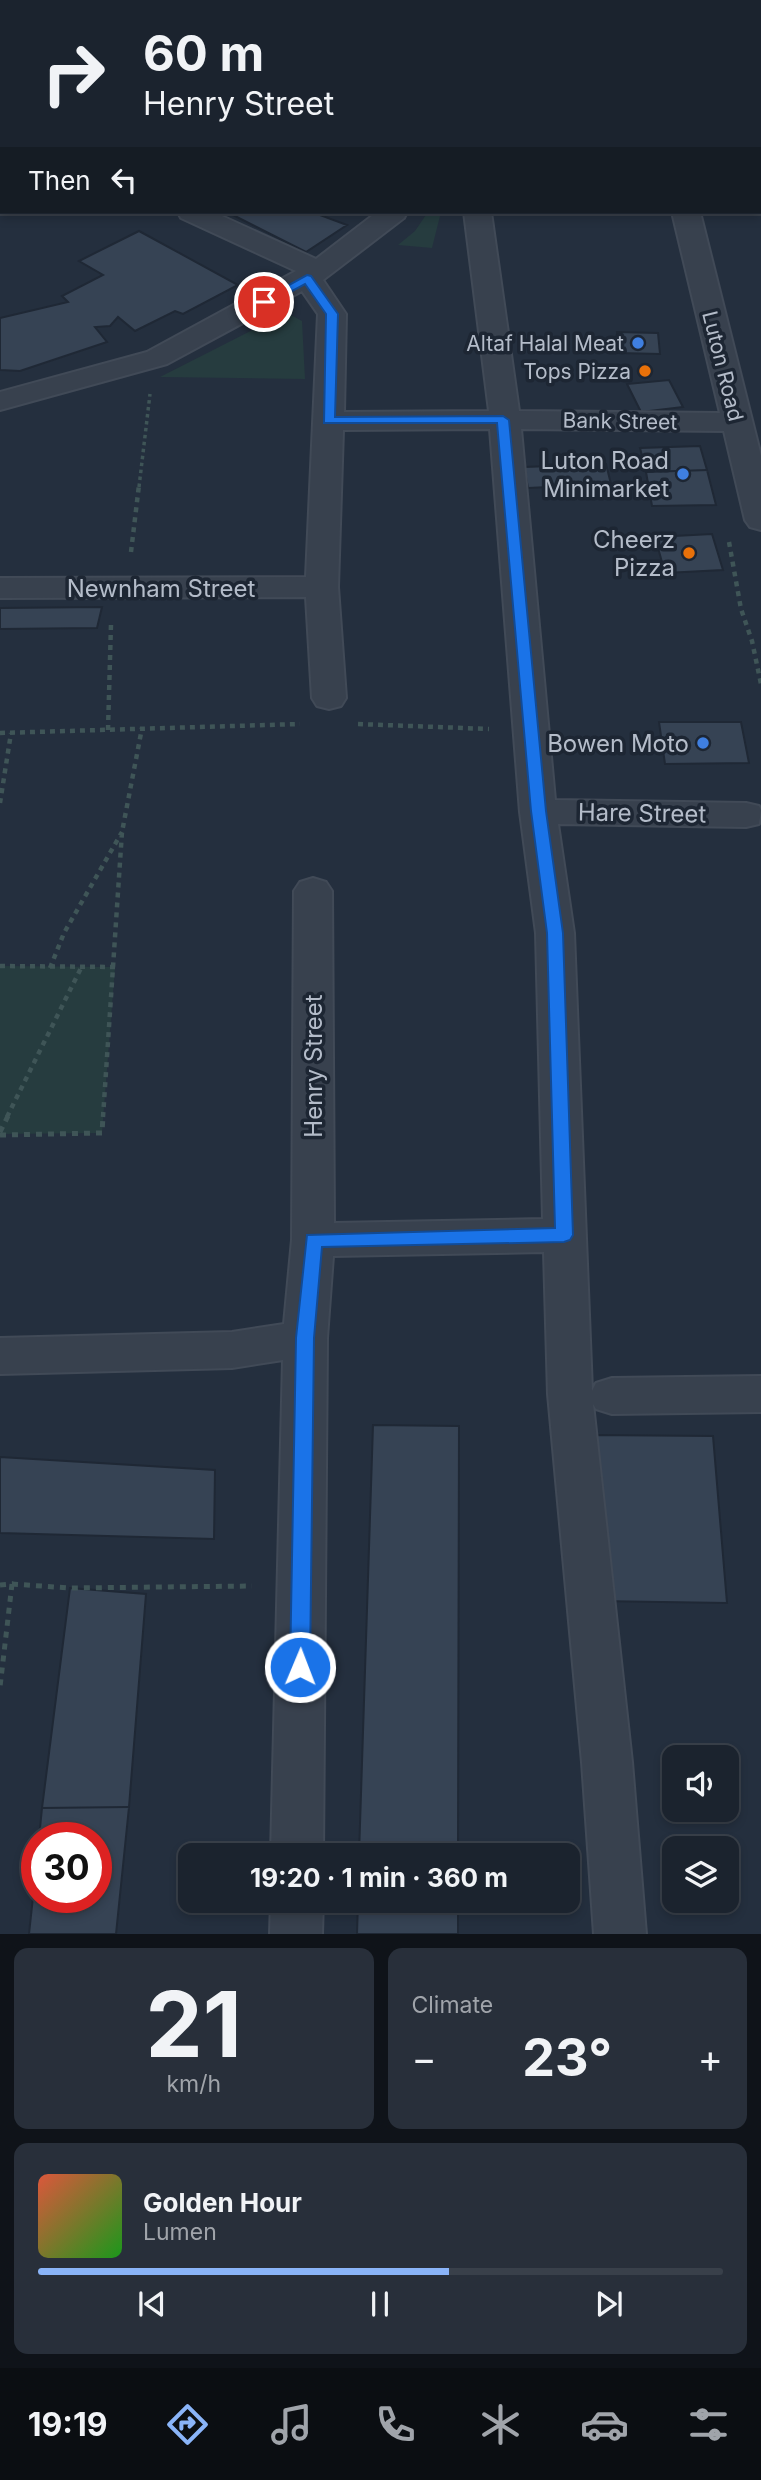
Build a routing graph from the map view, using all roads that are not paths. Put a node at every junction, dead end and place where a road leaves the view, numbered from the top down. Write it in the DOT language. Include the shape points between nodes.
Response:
graph roads {
  1 [pos="195,214"];
  2 [pos="391,214"];
  3 [pos="478,214"];
  4 [pos="686,214"];
  5 [pos="313,275"];
  6 [pos="0,401"];
  7 [pos="503,420"];
  8 [pos="329,421"];
  9 [pos="737,422"];
  10 [pos="761,520"];
  11 [pos="322,587"];
  12 [pos="0,588"];
  13 [pos="329,698"];
  14 [pos="538,811"];
  15 [pos="746,815"];
  16 [pos="313,891"];
  17 [pos="564,1235"];
  18 [pos="313,1240"];
  19 [pos="305,1338"];
  20 [pos="0,1356"];
  21 [pos="761,1394"];
  22 [pos="612,1396"];
  23 [pos="297,1843"];
  24 [pos="297,1913"];
  25 [pos="296,1934"];
  26 [pos="620,1934"];
  1 -- 5 [label="street"];
  2 -- 5 [label="street"];
  3 -- 7 [label="street"];
  4 -- 9 [label="street, Luton Road"];
  5 -- 6 [label="street" via="157,358"];
  5 -- 8 [label="street" via="332,314"];
  7 -- 8 [label="street"];
  7 -- 9 [label="street, Bank Street"];
  7 -- 14 [label="street"];
  8 -- 11 [label="street"];
  9 -- 10 [label="street, Luton Road"];
  11 -- 12 [label="street, Newnham Street"];
  11 -- 13 [label="street"];
  14 -- 15 [label="street, Hare Street"];
  14 -- 17 [label="street" via="555,933"];
  16 -- 18 [label="street, Henry Street"];
  17 -- 18 [label="street"];
  17 -- 26 [label="street" via="570,1394"];
  18 -- 19 [label="street, Henry Street"];
  19 -- 20 [label="street" via="232,1350"];
  19 -- 23 [label="street, Henry Street"];
  21 -- 22 [label="street"];
  24 -- 25 [label="street"];
}
